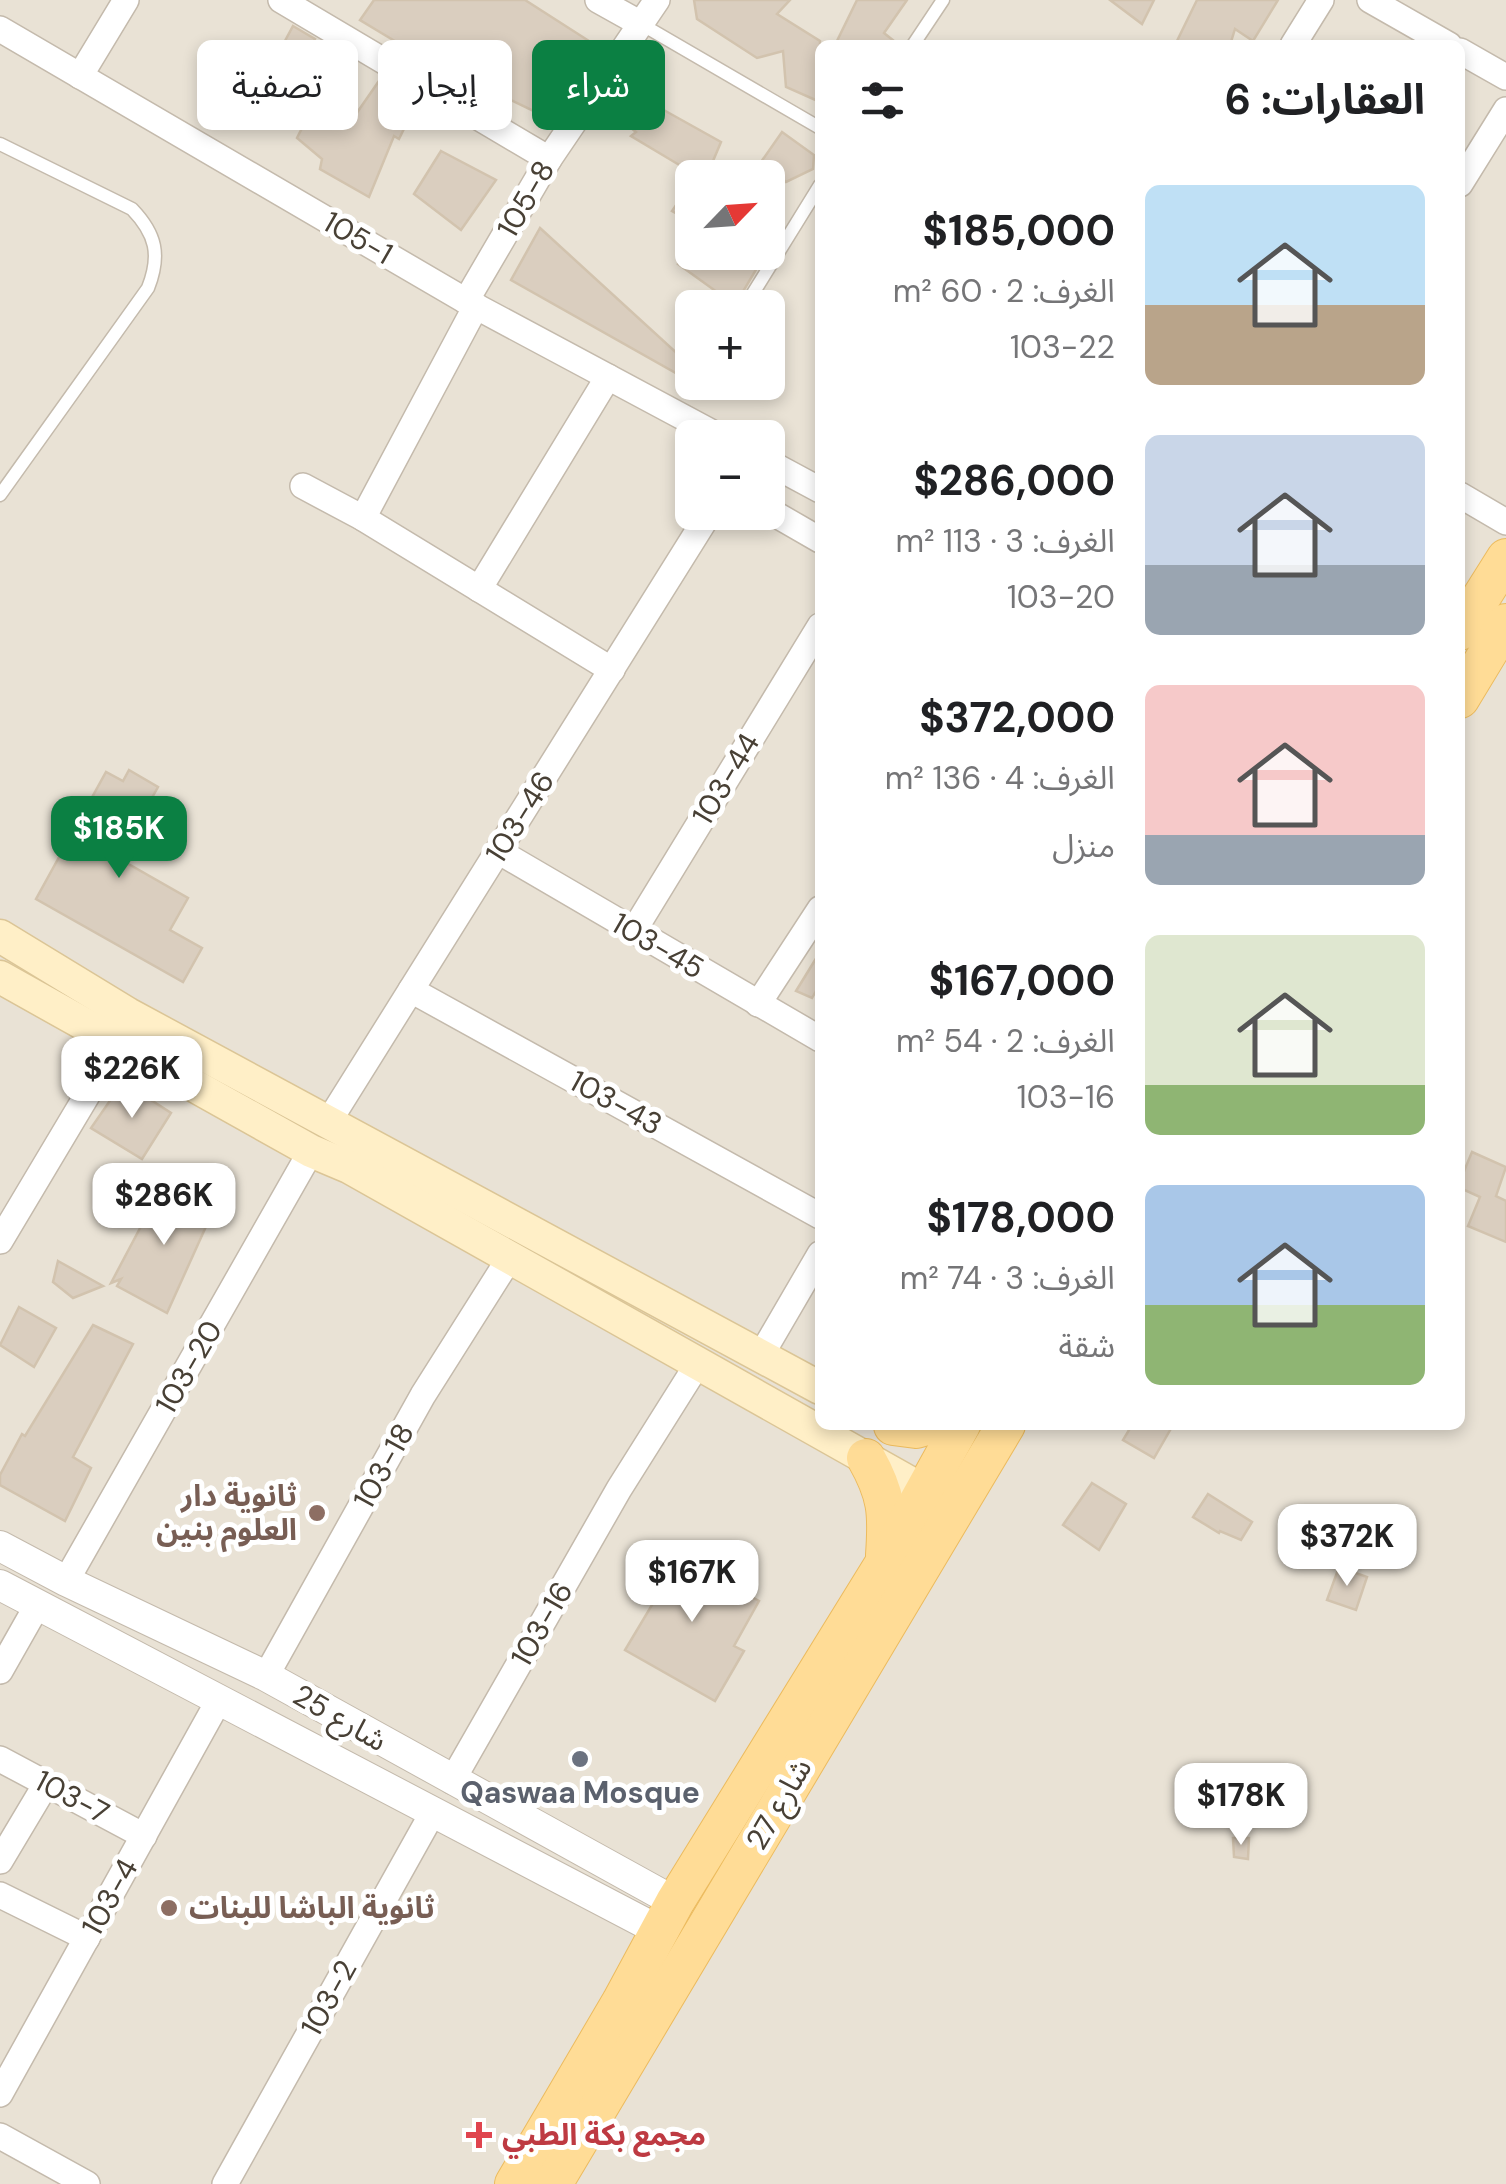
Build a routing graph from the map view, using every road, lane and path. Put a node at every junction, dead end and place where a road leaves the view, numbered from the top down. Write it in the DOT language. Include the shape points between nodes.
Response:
graph roads {
  1 [pos="126,0"];
  2 [pos="281,0"];
  3 [pos="598,0"];
  4 [pos="657,0"];
  5 [pos="944,0"];
  6 [pos="1321,0"];
  7 [pos="1370,0"];
  8 [pos="641,24"];
  9 [pos="0,29"];
  10 [pos="916,40"];
  11 [pos="1296,40"];
  12 [pos="1440,40"];
  13 [pos="1465,54"];
  14 [pos="80,76"];
  15 [pos="1506,77"];
  16 [pos="1506,110"];
  17 [pos="815,125"];
  18 [pos="0,144"];
  19 [pos="549,159"];
  20 [pos="1465,176"];
  21 [pos="815,193"];
  22 [pos="755,290"];
  23 [pos="471,304"];
  24 [pos="608,376"];
  25 [pos="689,420"];
  26 [pos="785,471"];
  27 [pos="304,486"];
  28 [pos="813,486"];
  29 [pos="0,495"];
  30 [pos="1465,498"];
  31 [pos="785,508"];
  32 [pos="363,518"];
  33 [pos="785,520"];
  34 [pos="1506,522"];
  35 [pos="699,530"];
  36 [pos="815,537"];
  37 [pos="1506,558"];
  38 [pos="479,589"];
  39 [pos="1465,623"];
  40 [pos="1506,623"];
  41 [pos="815,634"];
  42 [pos="612,670"];
  43 [pos="1465,691"];
  44 [pos="498,851"];
  45 [pos="815,917"];
  46 [pos="633,932"];
  47 [pos="0,936"];
  48 [pos="0,976"];
  49 [pos="412,990"];
  50 [pos="758,1004"];
  51 [pos="815,1036"];
  52 [pos="116,1045"];
  53 [pos="330,1121"];
  54 [pos="310,1151"];
  55 [pos="815,1213"];
  56 [pos="1,1237"];
  57 [pos="509,1259"];
  58 [pos="815,1263"];
  59 [pos="760,1357"];
  60 [pos="698,1365"];
  61 [pos="815,1385"];
  62 [pos="815,1430"];
  63 [pos="815,1430"];
  64 [pos="1003,1430"];
  65 [pos="945,1435"];
  66 [pos="866,1458"];
  67 [pos="978,1473"];
  68 [pos="940,1500"];
  69 [pos="0,1546"];
  70 [pos="885,1562"];
  71 [pos="66,1581"];
  72 [pos="0,1584"];
  73 [pos="38,1604"];
  74 [pos="0,1671"];
  75 [pos="266,1676"];
  76 [pos="219,1700"];
  77 [pos="0,1759"];
  78 [pos="452,1782"];
  79 [pos="46,1784"];
  80 [pos="433,1812"];
  81 [pos="144,1836"];
  82 [pos="0,1861"];
  83 [pos="0,1894"];
  84 [pos="667,1916"];
  85 [pos="87,1938"];
  86 [pos="0,2094"];
  87 [pos="0,2136"];
  88 [pos="87,2184"];
  89 [pos="225,2184"];
  90 [pos="514,2184"];
  91 [pos="553,2184"];
  1 -- 14 [label="street"];
  2 -- 19 [label="street"];
  3 -- 8 [label="street"];
  4 -- 8 [label="street, 105-8"];
  5 -- 10 [label="lane"];
  6 -- 11 [label="street"];
  7 -- 12 [label="street"];
  8 -- 17 [label="lane"];
  8 -- 19 [label="street, 105-8"];
  9 -- 14 [label="street, 105-1"];
  13 -- 15 [label="street"];
  14 -- 23 [label="street, 105-1"];
  16 -- 20 [label="street"];
  18 -- 29 [label="lane" via="132,209 156,245 148,288"];
  19 -- 23 [label="street, 105-8"];
  21 -- 22 [label="lane"];
  23 -- 24 [label="street, 105-1"];
  23 -- 32 [label="street, 105-8"];
  24 -- 25 [label="street, 105-1"];
  24 -- 38 [label="street"];
  26 -- 28 [label="street"];
  27 -- 32 [label="street"];
  28 -- 31 [label="street"];
  30 -- 34 [label="street"];
  32 -- 38 [label="street"];
  33 -- 36 [label="street"];
  35 -- 42 [label="street, 103-46"];
  37 -- 39 [label="main road"];
  38 -- 42 [label="street"];
  40 -- 43 [label="main road"];
  41 -- 46 [label="street, 103-44"];
  42 -- 44 [label="street, 103-46"];
  44 -- 46 [label="street, 103-45"];
  44 -- 49 [label="street, 103-46"];
  45 -- 50 [label="street"];
  46 -- 50 [label="street, 103-45"];
  47 -- 53 [label="main road" via="128,1014"];
  48 -- 52 [label="main road"];
  49 -- 53 [label="street, 103-46"];
  49 -- 55 [label="street, 103-43"];
  50 -- 51 [label="street, 103-45"];
  52 -- 54 [label="main road"];
  52 -- 56 [label="street"];
  53 -- 59 [label="main road"];
  54 -- 57 [label="main road"];
  54 -- 71 [label="street, 103-20"];
  57 -- 60 [label="main road"];
  57 -- 75 [label="street, 103-18"];
  58 -- 59 [label="street"];
  59 -- 61 [label="main road"];
  60 -- 62 [label="main road"];
  60 -- 78 [label="street, 103-16" via="619,1489"];
  63 -- 66 [label="main road"];
  64 -- 67 [label="main road, شارع 27"];
  65 -- 67 [label="main road"];
  65 -- 68 [label="main road, شارع 27"];
  66 -- 68 [label="main road"];
  66 -- 70 [label="main road" via="888,1510"];
  67 -- 68 [label="main road, شارع 27"];
  68 -- 70 [label="main road, شارع 27"];
  68 -- 91 [label="main road, شارع 27"];
  69 -- 71 [label="street, شارع 25"];
  70 -- 84 [label="main road, شارع 27"];
  71 -- 75 [label="street, شارع 25"];
  72 -- 73 [label="street, شارع 25"];
  73 -- 74 [label="street"];
  73 -- 76 [label="street, شارع 25"];
  75 -- 78 [label="street, شارع 25"];
  76 -- 80 [label="street, شارع 25"];
  76 -- 81 [label="street, 103-4"];
  77 -- 79 [label="street, 103-7"];
  78 -- 84 [label="street, شارع 25"];
  79 -- 81 [label="street, 103-7"];
  79 -- 82 [label="street"];
  80 -- 84 [label="street, شارع 25"];
  80 -- 89 [label="street, 103-2"];
  81 -- 85 [label="street, 103-4"];
  83 -- 85 [label="street"];
  84 -- 90 [label="main road, شارع 27"];
  85 -- 86 [label="street, 103-4"];
  87 -- 88 [label="street"];
}
